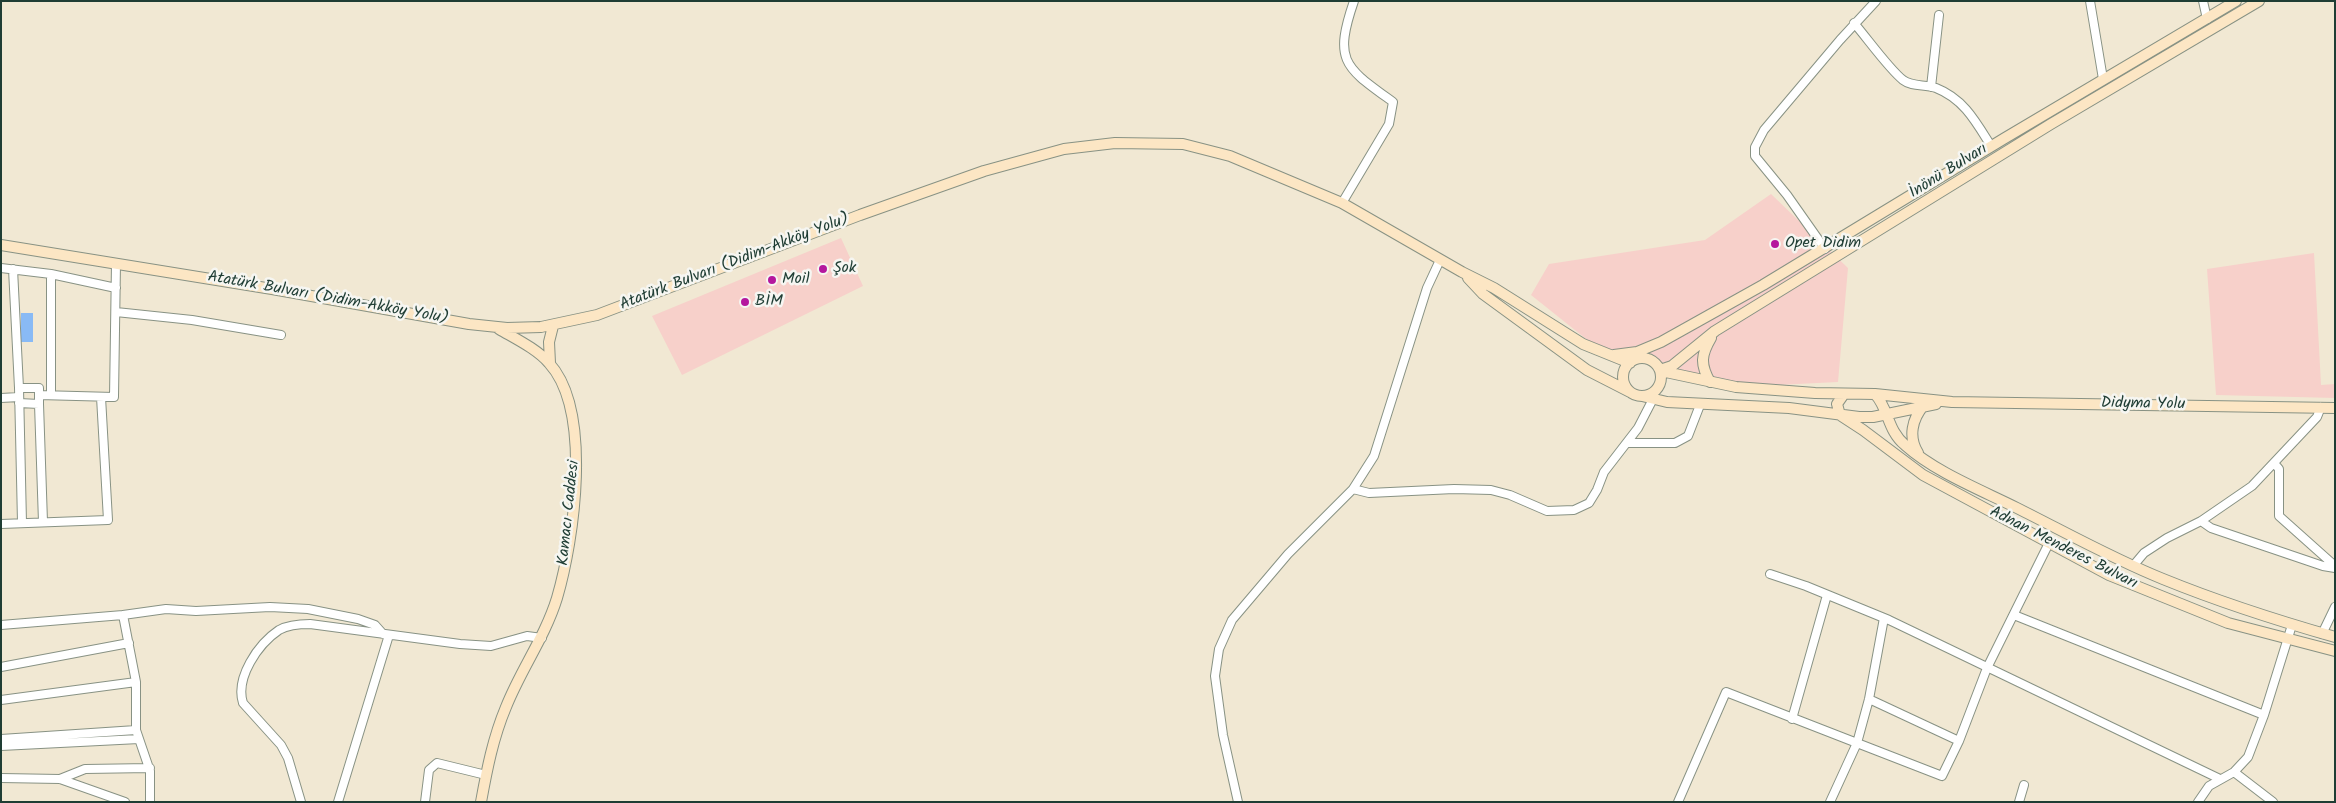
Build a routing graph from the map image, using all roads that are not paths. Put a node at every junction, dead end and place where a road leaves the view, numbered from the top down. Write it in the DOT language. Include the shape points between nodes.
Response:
graph roads {
  1 [pos="1354,1"];
  2 [pos="1876,1"];
  3 [pos="2090,1"];
  4 [pos="2204,1"];
  5 [pos="2236,1"];
  6 [pos="2259,1"];
  7 [pos="1939,15"];
  8 [pos="2207,19"];
  9 [pos="1854,23"];
  10 [pos="2103,79"];
  11 [pos="1931,87"];
  12 [pos="1991,146"];
  13 [pos="1342,203"];
  14 [pos="1,245"];
  15 [pos="1825,249"];
  16 [pos="1440,260"];
  17 [pos="116,263"];
  18 [pos="1,268"];
  19 [pos="13,269"];
  20 [pos="1462,272"];
  21 [pos="51,274"];
  22 [pos="116,288"];
  23 [pos="116,312"];
  24 [pos="553,326"];
  25 [pos="496,327"];
  26 [pos="1715,331"];
  27 [pos="281,335"];
  28 [pos="1661,342"];
  29 [pos="1605,354"];
  30 [pos="1644,358"];
  31 [pos="550,363"];
  32 [pos="1630,363"];
  33 [pos="1660,370"];
  34 [pos="1710,382"];
  35 [pos="19,388"];
  36 [pos="1630,392"];
  37 [pos="1844,394"];
  38 [pos="1875,394"];
  39 [pos="39,395"];
  40 [pos="52,395"];
  41 [pos="1642,396"];
  42 [pos="101,397"];
  43 [pos="1,398"];
  44 [pos="1654,399"];
  45 [pos="19,400"];
  46 [pos="1952,402"];
  47 [pos="39,404"];
  48 [pos="1700,404"];
  49 [pos="1925,405"];
  50 [pos="2321,407"];
  51 [pos="2335,408"];
  52 [pos="1885,414"];
  53 [pos="1840,415"];
  54 [pos="1627,442"];
  55 [pos="1920,456"];
  56 [pos="2274,463"];
  57 [pos="1353,489"];
  58 [pos="2201,521"];
  59 [pos="43,522"];
  60 [pos="22,523"];
  61 [pos="1,524"];
  62 [pos="2048,545"];
  63 [pos="2133,566"];
  64 [pos="2335,567"];
  65 [pos="1770,574"];
  66 [pos="1827,595"];
  67 [pos="2335,607"];
  68 [pos="124,615"];
  69 [pos="2014,615"];
  70 [pos="1884,618"];
  71 [pos="1,625"];
  72 [pos="2292,625"];
  73 [pos="386,634"];
  74 [pos="2322,634"];
  75 [pos="2335,637"];
  76 [pos="542,638"];
  77 [pos="2289,638"];
  78 [pos="130,644"];
  79 [pos="2335,651"];
  80 [pos="1,667"];
  81 [pos="1987,668"];
  82 [pos="136,682"];
  83 [pos="1869,699"];
  84 [pos="1,700"];
  85 [pos="2264,715"];
  86 [pos="1792,719"];
  87 [pos="136,730"];
  88 [pos="1,739"];
  89 [pos="139,739"];
  90 [pos="1959,741"];
  91 [pos="1857,743"];
  92 [pos="1,746"];
  93 [pos="150,768"];
  94 [pos="2234,772"];
  95 [pos="486,775"];
  96 [pos="1,778"];
  97 [pos="60,779"];
  98 [pos="2220,779"];
  99 [pos="2024,785"];
  100 [pos="125,802"];
  101 [pos="150,802"];
  102 [pos="301,802"];
  103 [pos="338,802"];
  104 [pos="425,802"];
  105 [pos="481,802"];
  106 [pos="1238,802"];
  107 [pos="1678,802"];
  108 [pos="1830,802"];
  109 [pos="2019,802"];
  110 [pos="2198,802"];
  111 [pos="2274,802"];
  1 -- 13 [label="street" via="1342,49 1354,74 1393,102 1389,124"];
  2 -- 9 [label="street"];
  3 -- 10 [label="street"];
  4 -- 8 [label="street"];
  5 -- 8 [label="main road, İnönü Bulvarı"];
  6 -- 26 [label="main road, İnönü Bulvarı" via="2051,124"];
  7 -- 11 [label="street"];
  8 -- 10 [label="main road, İnönü Bulvarı"];
  9 -- 11 [label="street" via="1903,80"];
  9 -- 15 [label="street" via="1764,130 1755,147 1755,156"];
  10 -- 12 [label="main road, İnönü Bulvarı"];
  11 -- 12 [label="street" via="1953,97 1970,112"];
  12 -- 15 [label="main road, İnönü Bulvarı"];
  13 -- 16 [label="main road, Atatürk Bulvarı (Didim-Akköy Yolu)"];
  13 -- 24 [label="main road, Atatürk Bulvarı (Didim-Akköy Yolu)" via="1230,156 1183,144 1115,143 1064,149 984,171 597,315"];
  14 -- 17 [label="main road, Atatürk Bulvarı (Didim-Akköy Yolu)"];
  15 -- 28 [label="main road, İnönü Bulvarı"];
  16 -- 20 [label="main road, Atatürk Bulvarı (Didim-Akköy Yolu)"];
  16 -- 57 [label="street" via="1427,288 1374,456"];
  17 -- 22 [label="street"];
  17 -- 25 [label="main road, Atatürk Bulvarı (Didim-Akköy Yolu)"];
  18 -- 19 [label="street"];
  19 -- 21 [label="street"];
  19 -- 35 [label="street"];
  20 -- 29 [label="main road, Atatürk Bulvarı (Didim-Akköy Yolu)"];
  20 -- 36 [label="main road" via="1483,294 1587,370"];
  21 -- 22 [label="street"];
  21 -- 40 [label="street"];
  22 -- 23 [label="street"];
  23 -- 27 [label="street" via="192,320"];
  23 -- 42 [label="street" via="114,397"];
  24 -- 25 [label="main road, Atatürk Bulvarı (Didim-Akköy Yolu)" via="525,329"];
  24 -- 31 [label="main road, Kamacı Caddesi" via="549,342"];
  25 -- 31 [label="main road, Kamacı Caddesi"];
  26 -- 33 [label="main road, İnönü Bulvarı" via="1672,366"];
  26 -- 34 [label="main road" via="1701,360"];
  28 -- 29 [label="main road" via="1624,355"];
  28 -- 30 [label="main road"];
  29 -- 32 [label="main road, Atatürk Bulvarı (Didim-Akköy Yolu)"];
  30 -- 32 [label="main road"];
  30 -- 33 [label="main road" via="1654,362"];
  31 -- 76 [label="main road, Kamacı Caddesi" via="565,392 574,420 576,460 567,557"];
  32 -- 36 [label="main road" via="1623,378"];
  33 -- 34 [label="main road"];
  33 -- 41 [label="main road" via="1658,388"];
  34 -- 37 [label="main road" via="1736,387"];
  35 -- 39 [label="street" via="39,388"];
  35 -- 45 [label="street"];
  36 -- 41 [label="main road"];
  37 -- 38 [label="main road"];
  37 -- 53 [label="main road" via="1837,404"];
  38 -- 46 [label="main road"];
  38 -- 52 [label="main road, Adnan Menderes Bulvarı"];
  39 -- 40 [label="street"];
  39 -- 47 [label="street"];
  40 -- 42 [label="street"];
  41 -- 44 [label="main road"];
  42 -- 59 [label="street" via="108,520"];
  43 -- 45 [label="street"];
  44 -- 48 [label="main road"];
  44 -- 54 [label="street"];
  45 -- 47 [label="street"];
  45 -- 60 [label="street"];
  46 -- 49 [label="main road"];
  46 -- 50 [label="main road, Didyma Yolu"];
  47 -- 59 [label="street"];
  48 -- 53 [label="main road" via="1789,408"];
  48 -- 54 [label="street" via="1688,436 1675,443"];
  49 -- 52 [label="main road"];
  49 -- 55 [label="main road" via="1914,420 1913,430 1914,447"];
  50 -- 51 [label="main road, Didyma Yolu"];
  50 -- 56 [label="street" via="2317,417"];
  52 -- 53 [label="main road"];
  52 -- 55 [label="main road, Adnan Menderes Bulvarı" via="1896,436"];
  53 -- 62 [label="main road, Adnan Menderes Bulvarı" via="1922,475"];
  54 -- 57 [label="street" via="1604,472 1598,490 1589,502 1574,510 1547,511 1491,490 1454,488 1368,493"];
  55 -- 63 [label="main road, Adnan Menderes Bulvarı"];
  56 -- 58 [label="street" via="2252,486"];
  56 -- 64 [label="street" via="2279,469 2278,516"];
  57 -- 106 [label="street" via="1288,554 1232,620 1219,649 1215,676 1223,735"];
  58 -- 63 [label="street" via="2166,538 2144,553"];
  58 -- 64 [label="street" via="2212,528 2323,566"];
  59 -- 60 [label="street"];
  60 -- 61 [label="street"];
  62 -- 69 [label="street"];
  62 -- 77 [label="main road, Adnan Menderes Bulvarı" via="2109,576 2182,606 2228,623"];
  63 -- 72 [label="main road, Adnan Menderes Bulvarı"];
  65 -- 66 [label="street"];
  66 -- 70 [label="street"];
  66 -- 86 [label="street"];
  67 -- 74 [label="street"];
  68 -- 71 [label="street"];
  68 -- 73 [label="street" via="166,609 308,609 358,619 375,625"];
  68 -- 78 [label="street"];
  69 -- 81 [label="street"];
  69 -- 85 [label="street"];
  70 -- 81 [label="street"];
  70 -- 83 [label="street"];
  72 -- 74 [label="main road, Adnan Menderes Bulvarı"];
  72 -- 77 [label="street"];
  73 -- 76 [label="street" via="491,646 527,636"];
  73 -- 102 [label="street" via="310,624 293,625 279,630 261,648 244,675 243,703 281,745"];
  73 -- 103 [label="street"];
  74 -- 75 [label="main road, Adnan Menderes Bulvarı"];
  76 -- 95 [label="main road, Kamacı Caddesi" via="506,706"];
  77 -- 79 [label="main road, Adnan Menderes Bulvarı"];
  77 -- 85 [label="street"];
  78 -- 80 [label="street"];
  78 -- 82 [label="street"];
  81 -- 90 [label="street"];
  81 -- 98 [label="street"];
  82 -- 84 [label="street"];
  82 -- 87 [label="street"];
  83 -- 90 [label="street"];
  83 -- 91 [label="street"];
  85 -- 94 [label="street" via="2248,758"];
  86 -- 91 [label="street"];
  86 -- 107 [label="street" via="1726,692"];
  87 -- 88 [label="street"];
  87 -- 89 [label="street"];
  89 -- 92 [label="street"];
  89 -- 93 [label="street"];
  90 -- 91 [label="street" via="1942,776"];
  91 -- 108 [label="street"];
  93 -- 97 [label="street" via="85,769"];
  93 -- 101 [label="street"];
  94 -- 98 [label="street"];
  94 -- 111 [label="street"];
  95 -- 104 [label="street" via="444,763 432,766"];
  95 -- 105 [label="main road, Kamacı Caddesi"];
  96 -- 97 [label="street"];
  97 -- 100 [label="street"];
  98 -- 110 [label="street" via="2209,786"];
  99 -- 109 [label="street"];
}
